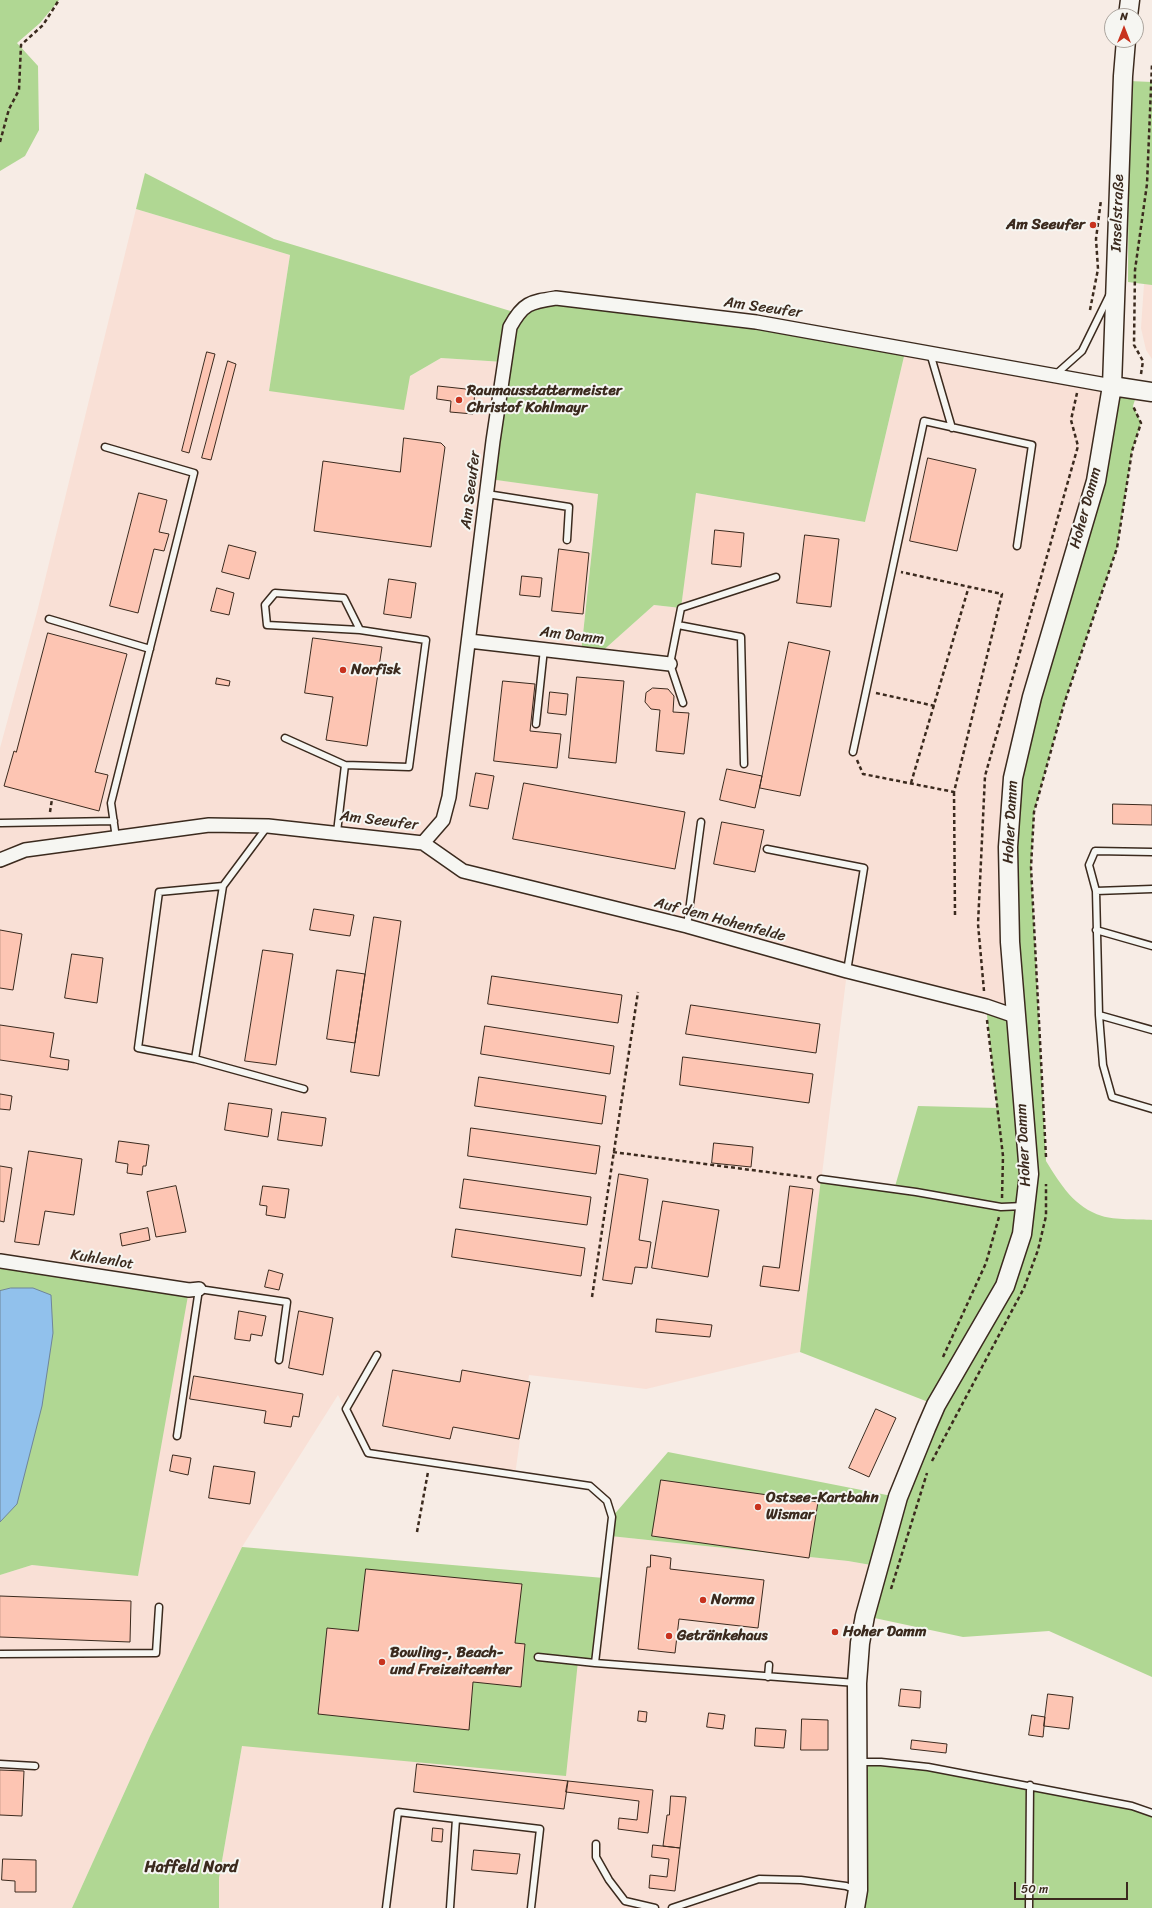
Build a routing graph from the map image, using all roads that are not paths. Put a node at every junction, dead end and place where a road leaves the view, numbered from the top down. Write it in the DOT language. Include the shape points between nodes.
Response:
graph roads {
  1 [pos="1125,48"];
  2 [pos="1116,282"];
  3 [pos="930,352"];
  4 [pos="1053,376"];
  5 [pos="1112,386"];
  6 [pos="1145,391"];
  7 [pos="952,428"];
  8 [pos="106,447"];
  9 [pos="487,494"];
  10 [pos="567,540"];
  11 [pos="1017,546"];
  12 [pos="776,577"];
  13 [pos="49,619"];
  14 [pos="678,625"];
  15 [pos="360,630"];
  16 [pos="470,641"];
  17 [pos="150,648"];
  18 [pos="544,649"];
  19 [pos="670,664"];
  20 [pos="683,703"];
  21 [pos="536,724"];
  22 [pos="285,738"];
  23 [pos="854,752"];
  24 [pos="744,764"];
  25 [pos="345,765"];
  26 [pos="114,821"];
  27 [pos="701,822"];
  28 [pos="1,823"];
  29 [pos="268,826"];
  30 [pos="337,832"];
  31 [pos="116,838"];
  32 [pos="423,843"];
  33 [pos="767,849"];
  34 [pos="1152,852"];
  35 [pos="0,860"];
  36 [pos="223,886"];
  37 [pos="1152,889"];
  38 [pos="1096,891"];
  39 [pos="687,926"];
  40 [pos="1096,930"];
  41 [pos="1152,946"];
  42 [pos="847,971"];
  43 [pos="1099,1015"];
  44 [pos="1015,1016"];
  45 [pos="1152,1030"];
  46 [pos="194,1059"];
  47 [pos="304,1089"];
  48 [pos="1152,1109"];
  49 [pos="821,1179"];
  50 [pos="1025,1206"];
  51 [pos="0,1260"];
  52 [pos="199,1289"];
  53 [pos="377,1355"];
  54 [pos="279,1360"];
  55 [pos="177,1436"];
  56 [pos="159,1607"];
  57 [pos="0,1654"];
  58 [pos="538,1657"];
  59 [pos="595,1663"];
  60 [pos="769,1665"];
  61 [pos="768,1677"];
  62 [pos="857,1683"];
  63 [pos="857,1762"];
  64 [pos="0,1764"];
  65 [pos="35,1766"];
  66 [pos="1030,1785"];
  67 [pos="1152,1813"];
  68 [pos="456,1819"];
  69 [pos="596,1844"];
  70 [pos="858,1890"];
  71 [pos="386,1908"];
  72 [pos="450,1908"];
  73 [pos="531,1908"];
  74 [pos="655,1908"];
  75 [pos="672,1908"];
  76 [pos="855,1908"];
  77 [pos="1029,1908"];
  1 -- 2 [label="main road, Inselstraße"];
  2 -- 4 [label="lane" via="1082,351"];
  2 -- 5 [label="main road, Inselstraße"];
  3 -- 4 [label="street, Am Seeufer"];
  3 -- 7 [label="lane"];
  3 -- 9 [label="street, Am Seeufer" via="756,322 556,298 532,301 518,313 510,327"];
  4 -- 5 [label="street, Am Seeufer"];
  5 -- 6 [label="main road"];
  5 -- 44 [label="main road, Hoher Damm" via="1096,481 1032,697 1013,778 1008,847"];
  7 -- 11 [label="lane" via="1032,444"];
  7 -- 23 [label="lane" via="924,421"];
  8 -- 17 [label="lane" via="194,473"];
  9 -- 10 [label="lane" via="569,506"];
  9 -- 16 [label="street, Am Seeufer"];
  12 -- 14 [label="lane" via="681,608"];
  13 -- 17 [label="lane"];
  14 -- 19 [label="lane"];
  14 -- 24 [label="lane" via="741,637"];
  15 -- 15 [label="lane" via="344,598 275,593 265,605 267,625"];
  15 -- 25 [label="lane" via="426,640 409,767"];
  16 -- 18 [label="street, Am Damm"];
  16 -- 32 [label="street, Am Seeufer" via="449,797 443,820"];
  17 -- 26 [label="lane" via="111,803"];
  18 -- 19 [label="street, Am Damm"];
  18 -- 21 [label="lane"];
  19 -- 20 [label="lane"];
  22 -- 25 [label="lane"];
  25 -- 30 [label="lane"];
  26 -- 28 [label="lane"];
  26 -- 31 [label="lane"];
  27 -- 39 [label="lane"];
  29 -- 30 [label="street, Am Seeufer"];
  29 -- 31 [label="street, Am Seeufer" via="209,826"];
  29 -- 36 [label="lane"];
  30 -- 32 [label="street, Am Seeufer"];
  31 -- 35 [label="street, Am Seeufer" via="25,850"];
  32 -- 39 [label="street, Auf dem Hohenfelde" via="463,871"];
  33 -- 42 [label="lane" via="864,868"];
  34 -- 38 [label="lane" via="1095,851 1089,865"];
  36 -- 46 [label="lane"];
  36 -- 46 [label="lane" via="159,892 138,1048"];
  37 -- 38 [label="lane"];
  38 -- 40 [label="lane"];
  39 -- 42 [label="street, Auf dem Hohenfelde"];
  40 -- 41 [label="lane"];
  40 -- 43 [label="lane"];
  42 -- 44 [label="street, Auf dem Hohenfelde" via="986,1006"];
  43 -- 45 [label="lane"];
  43 -- 48 [label="lane" via="1103,1065 1112,1097"];
  44 -- 50 [label="main road, Hoher Damm" via="1029,1174"];
  46 -- 47 [label="lane"];
  49 -- 50 [label="lane" via="1001,1207"];
  50 -- 62 [label="main road, Hoher Damm" via="1022,1234 1005,1286 936,1405 898,1497 864,1616"];
  51 -- 52 [label="street, Kuhlenlot" via="189,1290"];
  52 -- 54 [label="lane" via="288,1302"];
  52 -- 55 [label="lane"];
  53 -- 59 [label="lane" via="346,1409 368,1453 590,1486 607,1501 612,1517"];
  56 -- 57 [label="lane" via="156,1653"];
  58 -- 59 [label="lane"];
  59 -- 61 [label="lane"];
  60 -- 61 [label="lane"];
  61 -- 62 [label="lane"];
  62 -- 63 [label="main road, Hoher Damm"];
  63 -- 66 [label="lane" via="928,1767"];
  63 -- 70 [label="main road, Hoher Damm"];
  64 -- 65 [label="lane"];
  66 -- 67 [label="lane" via="1132,1806"];
  66 -- 77 [label="lane"];
  68 -- 71 [label="lane" via="398,1812"];
  68 -- 72 [label="lane"];
  68 -- 73 [label="lane" via="540,1829"];
  69 -- 74 [label="lane" via="596,1856 609,1880 625,1901"];
  70 -- 75 [label="lane" via="801,1880 759,1879"];
  70 -- 76 [label="main road, Hoher Damm"];
}
